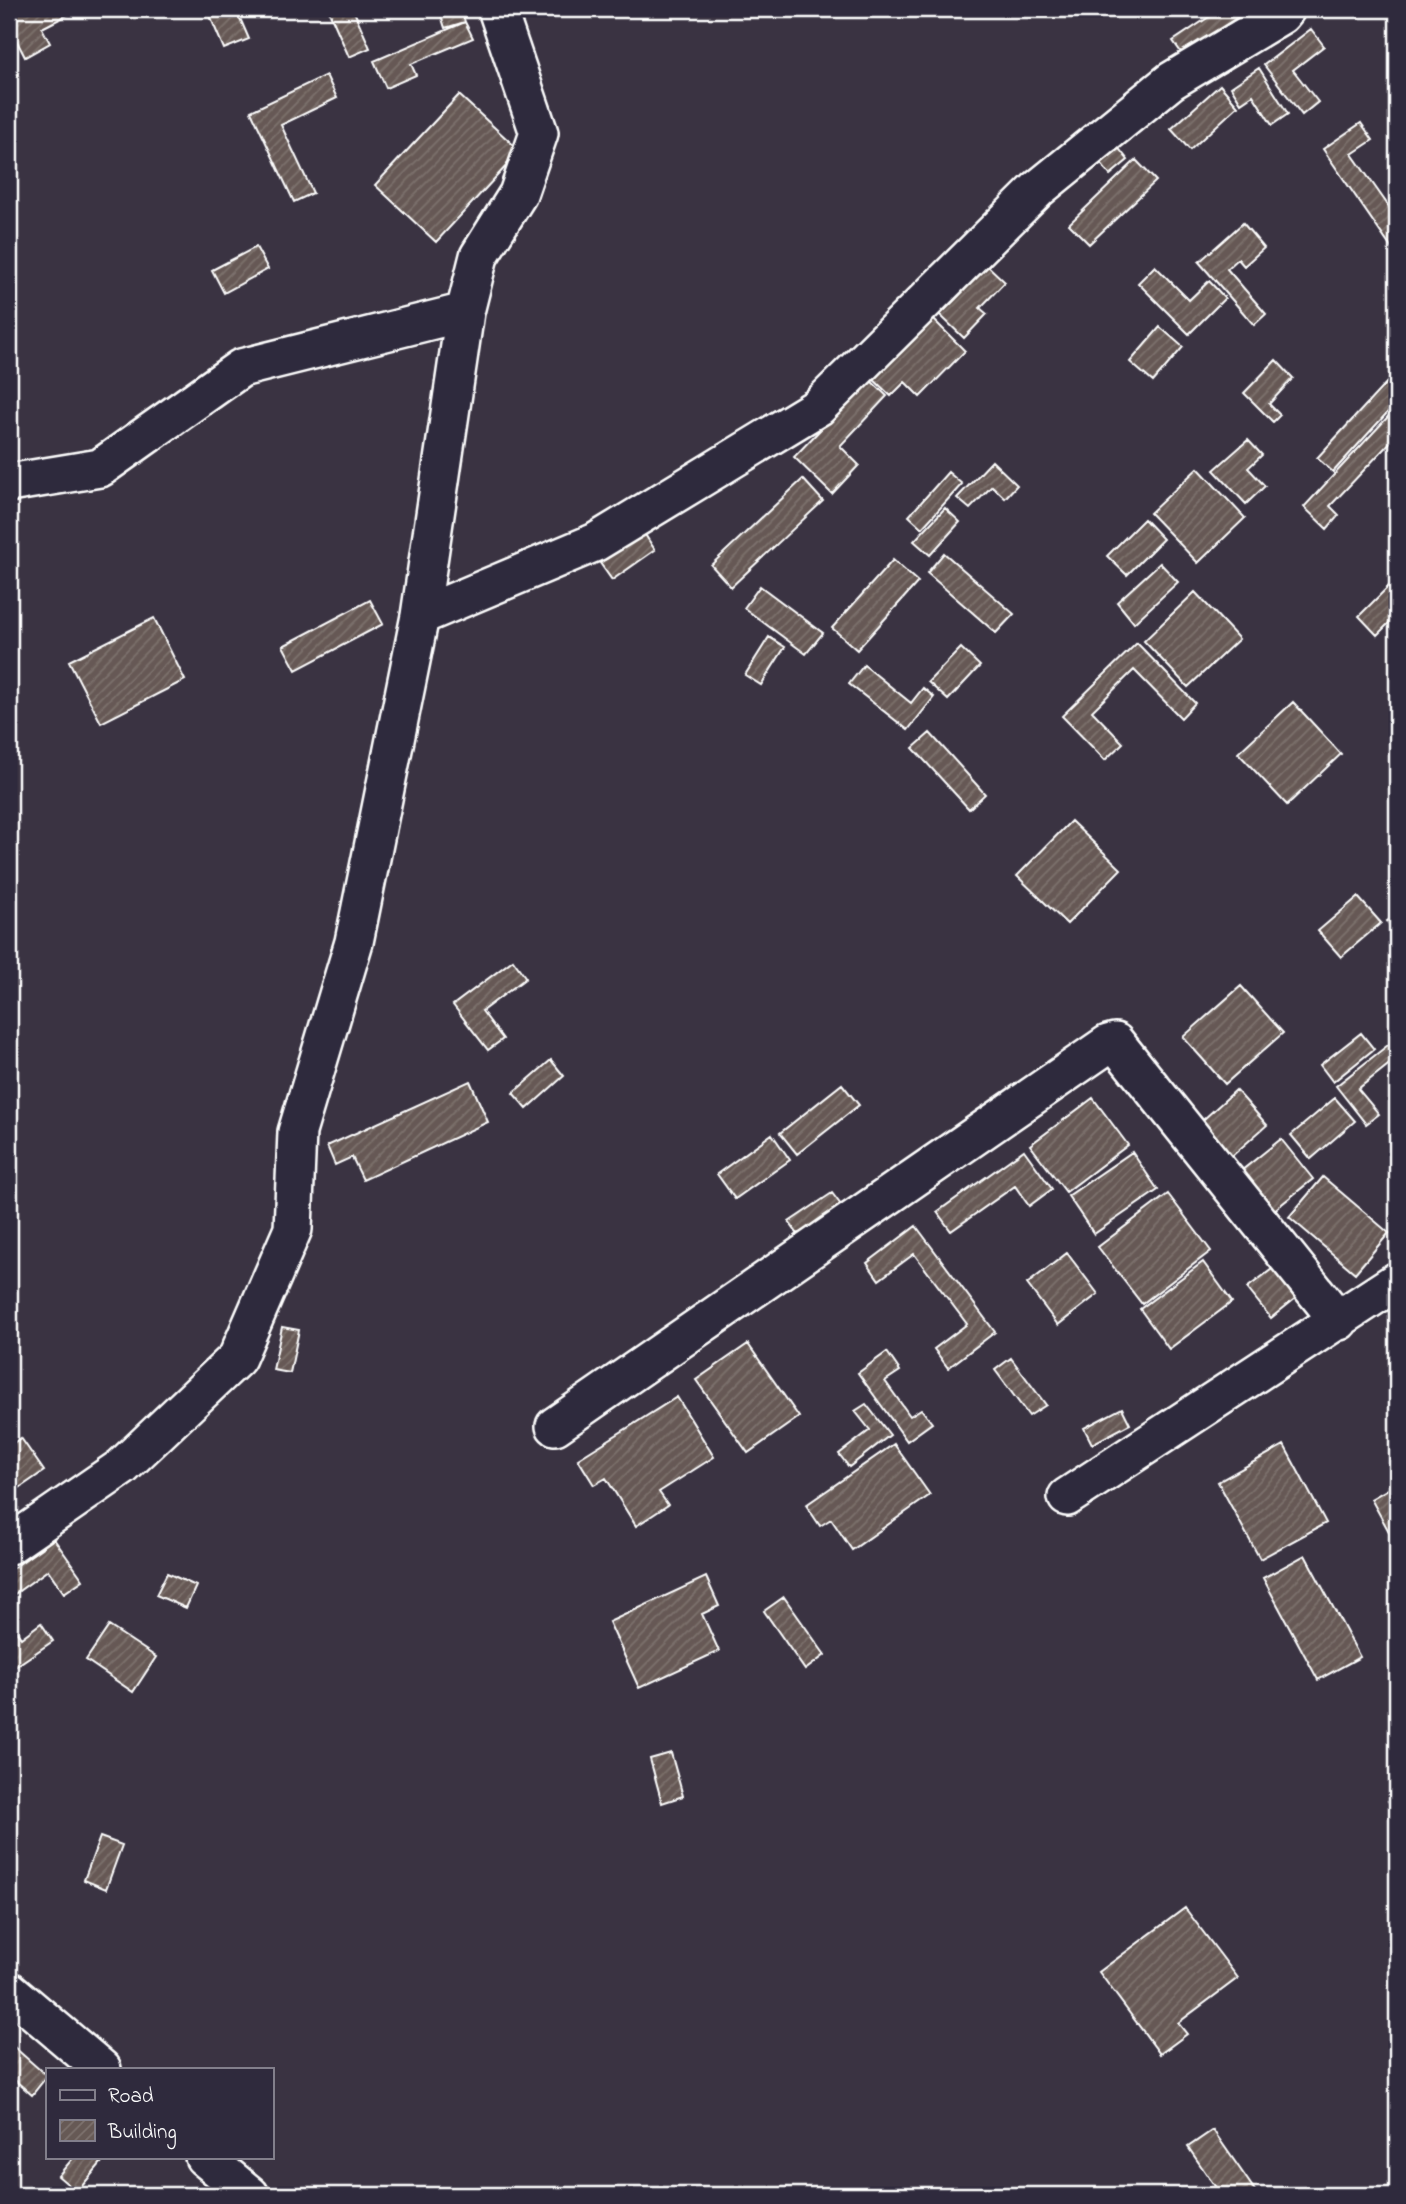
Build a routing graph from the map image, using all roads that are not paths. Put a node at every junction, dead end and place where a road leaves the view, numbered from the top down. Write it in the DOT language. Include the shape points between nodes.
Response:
graph roads {
  1 [pos="497,9"];
  2 [pos="1286,9"];
  3 [pos="465,312"];
  4 [pos="9,483"];
  5 [pos="420,616"];
  6 [pos="1397,1281"];
  7 [pos="1339,1321"];
  8 [pos="555,1426"];
  9 [pos="1067,1497"];
  10 [pos="9,1545"];
  11 [pos="9,1990"];
  12 [pos="101,2068"];
  13 [pos="205,2158"];
  14 [pos="250,2195"];
  1 -- 3 [label="street" via="538,132 518,194 479,256"];
  2 -- 5 [label="street" via="1171,81 1038,189 818,407 596,542"];
  3 -- 4 [label="street" via="241,368 100,468"];
  3 -- 5 [label="street"];
  5 -- 10 [label="street" via="354,942 298,1132 293,1229 237,1358 122,1467"];
  6 -- 7 [label="street"];
  7 -- 8 [label="street" via="1115,1042"];
  7 -- 9 [label="street"];
  11 -- 12 [label="street"];
  13 -- 14 [label="street"];
}
